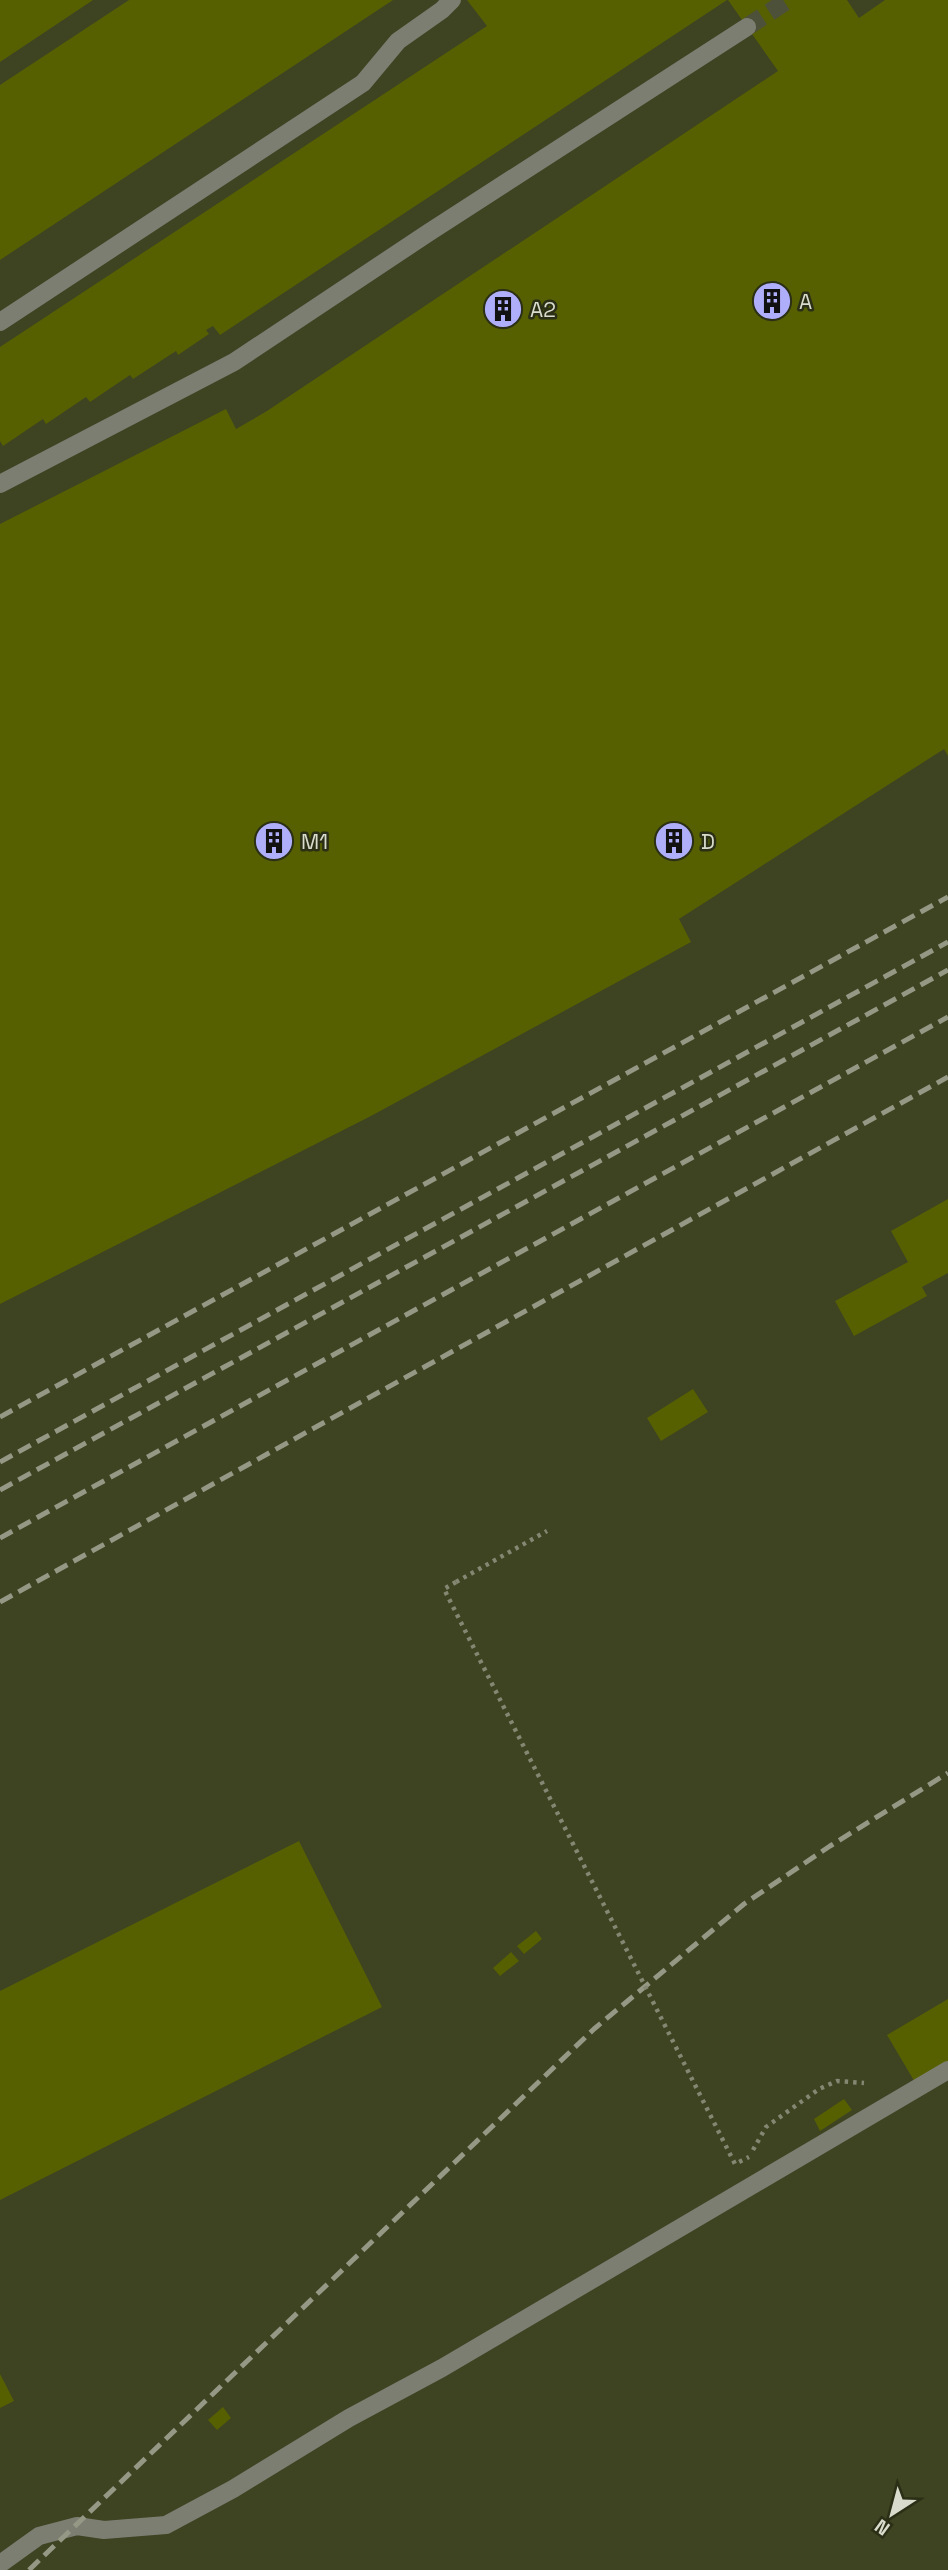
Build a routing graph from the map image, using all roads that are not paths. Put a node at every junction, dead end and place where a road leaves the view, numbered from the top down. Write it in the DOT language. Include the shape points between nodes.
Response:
graph roads {
  1 [pos="452,0"];
  2 [pos="747,27"];
  3 [pos="0,322"];
  4 [pos="0,484"];
  5 [pos="948,2070"];
  6 [pos="0,2564"];
  1 -- 3 [label="lane" via="398,41 363,83"];
  2 -- 4 [label="lane" via="234,362"];
  5 -- 6 [label="lane" via="166,2525 104,2530 78,2526 39,2536"];
}
